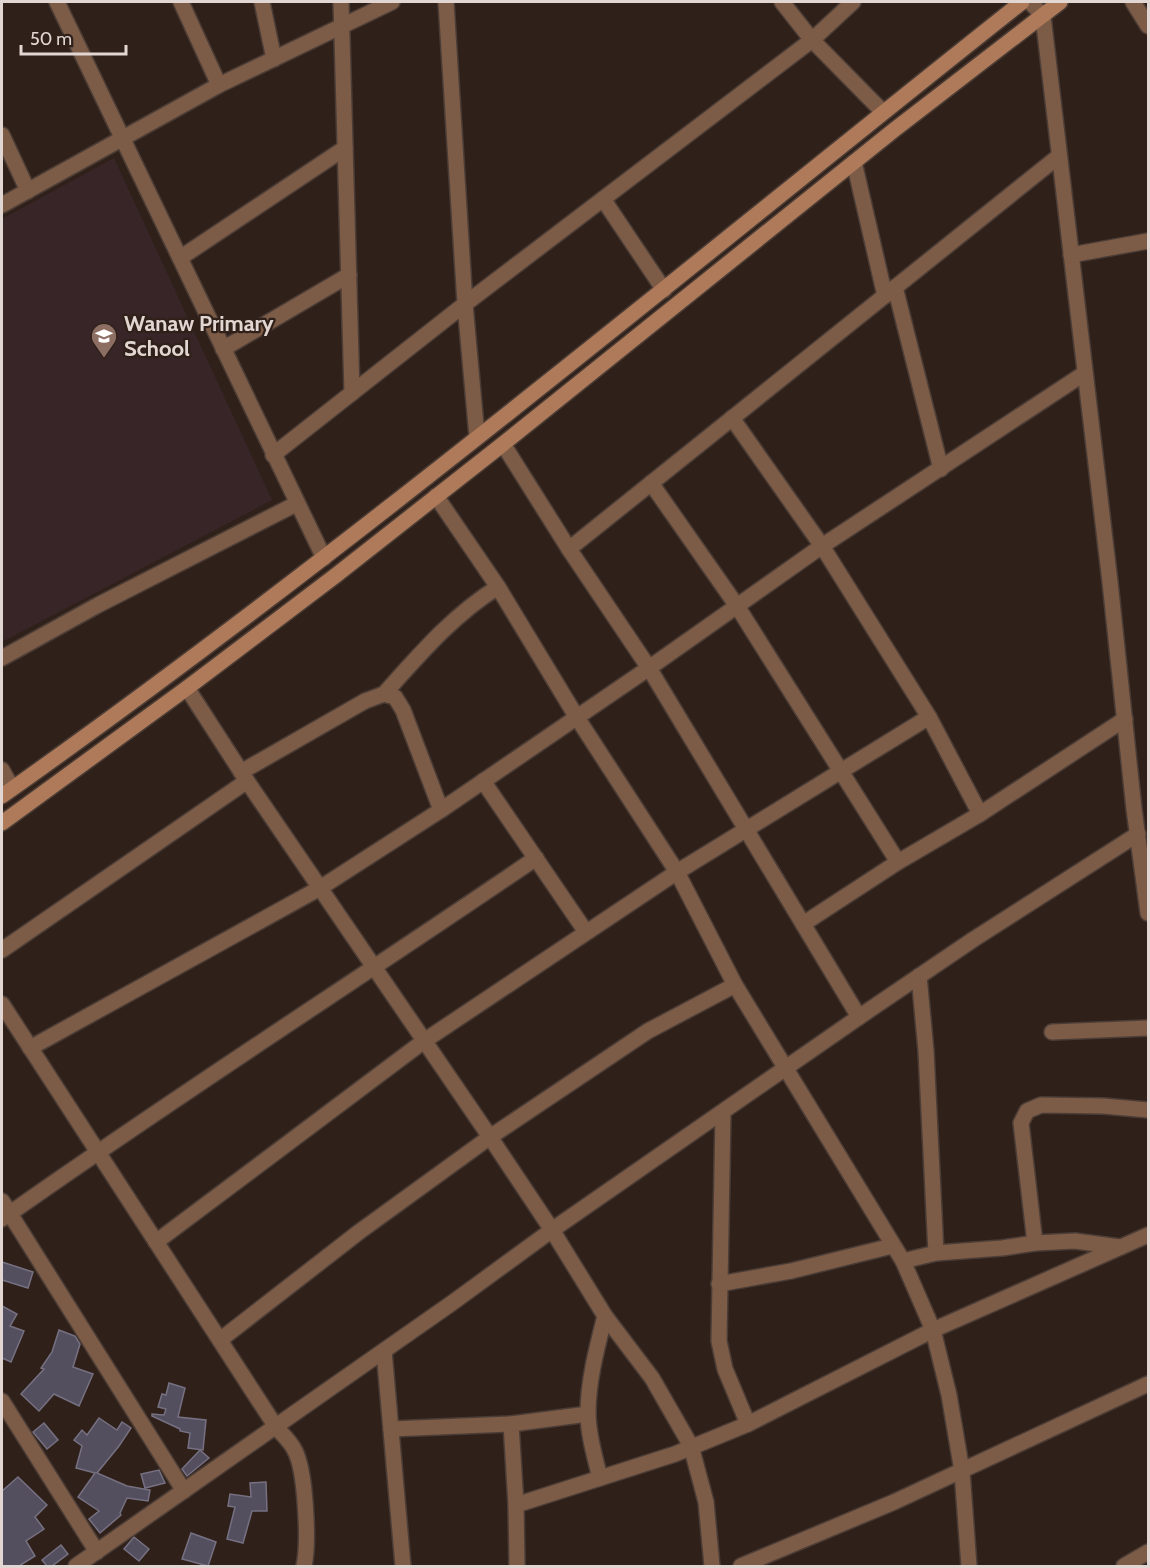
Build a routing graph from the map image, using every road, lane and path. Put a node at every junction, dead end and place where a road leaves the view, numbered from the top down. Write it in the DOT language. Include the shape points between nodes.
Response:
graph roads {
  1 [pos="57,2"];
  2 [pos="181,2"];
  3 [pos="262,2"];
  4 [pos="342,2"];
  5 [pos="392,2"];
  6 [pos="446,2"];
  7 [pos="783,2"];
  8 [pos="853,2"];
  9 [pos="1022,2"];
  10 [pos="1030,2"];
  11 [pos="1060,2"];
  12 [pos="1133,2"];
  13 [pos="1043,16"];
  14 [pos="342,26"];
  15 [pos="1149,26"];
  16 [pos="812,40"];
  17 [pos="274,59"];
  18 [pos="219,85"];
  19 [pos="883,112"];
  20 [pos="2,135"];
  21 [pos="122,138"];
  22 [pos="345,148"];
  23 [pos="1059,156"];
  24 [pos="854,162"];
  25 [pos="28,191"];
  26 [pos="603,200"];
  27 [pos="2,205"];
  28 [pos="1149,241"];
  29 [pos="1071,255"];
  30 [pos="180,258"];
  31 [pos="349,275"];
  32 [pos="664,290"];
  33 [pos="890,292"];
  34 [pos="465,304"];
  35 [pos="223,348"];
  36 [pos="1085,373"];
  37 [pos="352,393"];
  38 [pos="732,418"];
  39 [pos="477,437"];
  40 [pos="503,444"];
  41 [pos="273,455"];
  42 [pos="941,469"];
  43 [pos="651,483"];
  44 [pos="436,496"];
  45 [pos="296,504"];
  46 [pos="822,546"];
  47 [pos="569,549"];
  48 [pos="324,558"];
  49 [pos="498,587"];
  50 [pos="737,606"];
  51 [pos="2,658"];
  52 [pos="650,668"];
  53 [pos="187,688"];
  54 [pos="384,694"];
  55 [pos="576,716"];
  56 [pos="929,717"];
  57 [pos="1125,719"];
  58 [pos="2,770"];
  59 [pos="841,771"];
  60 [pos="244,776"];
  61 [pos="483,782"];
  62 [pos="7,792"];
  63 [pos="441,810"];
  64 [pos="980,814"];
  65 [pos="2,823"];
  66 [pos="747,830"];
  67 [pos="1138,834"];
  68 [pos="536,858"];
  69 [pos="898,862"];
  70 [pos="676,872"];
  71 [pos="320,888"];
  72 [pos="1149,913"];
  73 [pos="803,924"];
  74 [pos="586,932"];
  75 [pos="2,950"];
  76 [pos="375,968"];
  77 [pos="919,976"];
  78 [pos="735,985"];
  79 [pos="2,1004"];
  80 [pos="859,1017"];
  81 [pos="1149,1028"];
  82 [pos="1052,1032"];
  83 [pos="424,1041"];
  84 [pos="30,1048"];
  85 [pos="786,1068"];
  86 [pos="1149,1110"];
  87 [pos="723,1112"];
  88 [pos="490,1137"];
  89 [pos="98,1152"];
  90 [pos="4,1212"];
  91 [pos="552,1230"];
  92 [pos="1149,1235"];
  93 [pos="156,1242"];
  94 [pos="1035,1243"];
  95 [pos="892,1246"];
  96 [pos="1121,1247"];
  97 [pos="936,1253"];
  98 [pos="903,1261"];
  99 [pos="719,1284"];
  100 [pos="605,1316"];
  101 [pos="933,1330"];
  102 [pos="220,1340"];
  103 [pos="384,1351"];
  104 [pos="1149,1384"];
  105 [pos="2,1401"];
  106 [pos="588,1414"];
  107 [pos="511,1424"];
  108 [pos="748,1424"];
  109 [pos="276,1426"];
  110 [pos="391,1429"];
  111 [pos="691,1446"];
  112 [pos="962,1471"];
  113 [pos="600,1478"];
  114 [pos="184,1491"];
  115 [pos="516,1505"];
  116 [pos="97,1552"];
  117 [pos="1149,1552"];
  118 [pos="76,1566"];
  119 [pos="304,1566"];
  120 [pos="403,1566"];
  121 [pos="517,1566"];
  122 [pos="712,1566"];
  123 [pos="741,1566"];
  124 [pos="969,1566"];
  125 [pos="1124,1566"];
  1 -- 21 [label="street"];
  2 -- 18 [label="street"];
  3 -- 17 [label="street"];
  4 -- 14 [label="street"];
  5 -- 14 [label="street"];
  6 -- 34 [label="street"];
  7 -- 16 [label="street"];
  8 -- 16 [label="street"];
  9 -- 19 [label="main road"];
  10 -- 13 [label="street"];
  11 -- 13 [label="main road"];
  12 -- 15 [label="street"];
  13 -- 23 [label="street"];
  13 -- 24 [label="main road"];
  14 -- 17 [label="street"];
  14 -- 22 [label="street"];
  16 -- 19 [label="street"];
  16 -- 26 [label="street"];
  17 -- 18 [label="street"];
  18 -- 21 [label="street"];
  19 -- 32 [label="main road"];
  20 -- 25 [label="street"];
  21 -- 25 [label="street"];
  21 -- 30 [label="street"];
  22 -- 30 [label="street"];
  22 -- 31 [label="street"];
  23 -- 29 [label="street"];
  23 -- 33 [label="street"];
  24 -- 33 [label="street"];
  24 -- 40 [label="main road"];
  25 -- 27 [label="street"];
  26 -- 32 [label="street"];
  26 -- 34 [label="street"];
  28 -- 29 [label="street"];
  29 -- 36 [label="street"];
  30 -- 35 [label="street"];
  31 -- 35 [label="street"];
  31 -- 37 [label="street"];
  32 -- 39 [label="main road"];
  33 -- 38 [label="street"];
  33 -- 42 [label="street"];
  34 -- 37 [label="street"];
  34 -- 39 [label="street"];
  35 -- 41 [label="street"];
  36 -- 42 [label="street"];
  36 -- 57 [label="street"];
  37 -- 41 [label="street"];
  38 -- 43 [label="street"];
  38 -- 46 [label="street"];
  39 -- 48 [label="main road"];
  40 -- 44 [label="main road"];
  40 -- 47 [label="street"];
  41 -- 45 [label="street"];
  42 -- 46 [label="street"];
  43 -- 47 [label="street"];
  43 -- 50 [label="street"];
  44 -- 49 [label="street"];
  44 -- 53 [label="main road"];
  45 -- 48 [label="street"];
  45 -- 51 [label="street"];
  46 -- 50 [label="street"];
  46 -- 56 [label="street"];
  47 -- 52 [label="street"];
  48 -- 62 [label="main road"];
  49 -- 54 [label="street" via="452,621"];
  49 -- 55 [label="street"];
  50 -- 52 [label="street"];
  50 -- 59 [label="street"];
  52 -- 55 [label="street"];
  52 -- 66 [label="street"];
  53 -- 60 [label="street"];
  53 -- 65 [label="main road"];
  54 -- 60 [label="street" via="365,701"];
  54 -- 63 [label="street" via="395,697 404,710"];
  55 -- 61 [label="street"];
  55 -- 70 [label="street"];
  56 -- 59 [label="street"];
  56 -- 64 [label="street"];
  57 -- 64 [label="street"];
  57 -- 67 [label="street"];
  58 -- 62 [label="street"];
  59 -- 66 [label="street"];
  59 -- 69 [label="street"];
  60 -- 71 [label="street"];
  60 -- 75 [label="street"];
  61 -- 63 [label="street"];
  61 -- 68 [label="street"];
  63 -- 71 [label="street"];
  64 -- 69 [label="street"];
  66 -- 70 [label="street"];
  66 -- 73 [label="street"];
  67 -- 72 [label="street"];
  67 -- 77 [label="street"];
  68 -- 74 [label="street"];
  68 -- 76 [label="street"];
  69 -- 73 [label="street"];
  70 -- 74 [label="street"];
  70 -- 78 [label="street"];
  71 -- 76 [label="street"];
  71 -- 84 [label="street"];
  73 -- 80 [label="street"];
  74 -- 83 [label="street"];
  76 -- 83 [label="street"];
  76 -- 89 [label="street"];
  77 -- 80 [label="street"];
  77 -- 97 [label="street"];
  78 -- 85 [label="street"];
  78 -- 88 [label="street" via="648,1031"];
  79 -- 84 [label="street"];
  80 -- 85 [label="street"];
  81 -- 82 [label="street"];
  83 -- 88 [label="street"];
  83 -- 93 [label="street"];
  84 -- 89 [label="street"];
  85 -- 87 [label="street"];
  85 -- 95 [label="street"];
  86 -- 94 [label="street" via="1041,1105 1027,1111 1021,1124"];
  87 -- 91 [label="street"];
  87 -- 99 [label="street"];
  88 -- 91 [label="street"];
  88 -- 102 [label="street"];
  89 -- 90 [label="street"];
  89 -- 93 [label="street"];
  90 -- 114 [label="street"];
  91 -- 100 [label="street"];
  91 -- 103 [label="street"];
  92 -- 96 [label="street"];
  93 -- 102 [label="street"];
  94 -- 96 [label="street" via="1075,1241"];
  94 -- 97 [label="street"];
  95 -- 98 [label="street"];
  95 -- 99 [label="street"];
  96 -- 101 [label="street"];
  97 -- 98 [label="street"];
  98 -- 101 [label="street"];
  99 -- 108 [label="street" via="719,1341 725,1369"];
  100 -- 106 [label="street" via="596,1348"];
  100 -- 111 [label="street" via="652,1378"];
  101 -- 108 [label="street"];
  101 -- 112 [label="street"];
  102 -- 109 [label="street"];
  103 -- 109 [label="street"];
  103 -- 110 [label="street"];
  104 -- 112 [label="street"];
  105 -- 116 [label="street"];
  106 -- 107 [label="street"];
  106 -- 113 [label="street"];
  107 -- 110 [label="street"];
  107 -- 115 [label="street"];
  108 -- 111 [label="street"];
  109 -- 114 [label="street"];
  109 -- 119 [label="street" via="295,1450 304,1483 308,1550"];
  110 -- 120 [label="street"];
  111 -- 113 [label="street"];
  111 -- 122 [label="street" via="706,1502"];
  112 -- 123 [label="street"];
  112 -- 124 [label="street"];
  113 -- 115 [label="street"];
  114 -- 116 [label="street"];
  115 -- 121 [label="street"];
  116 -- 118 [label="street"];
  117 -- 125 [label="street"];
}
